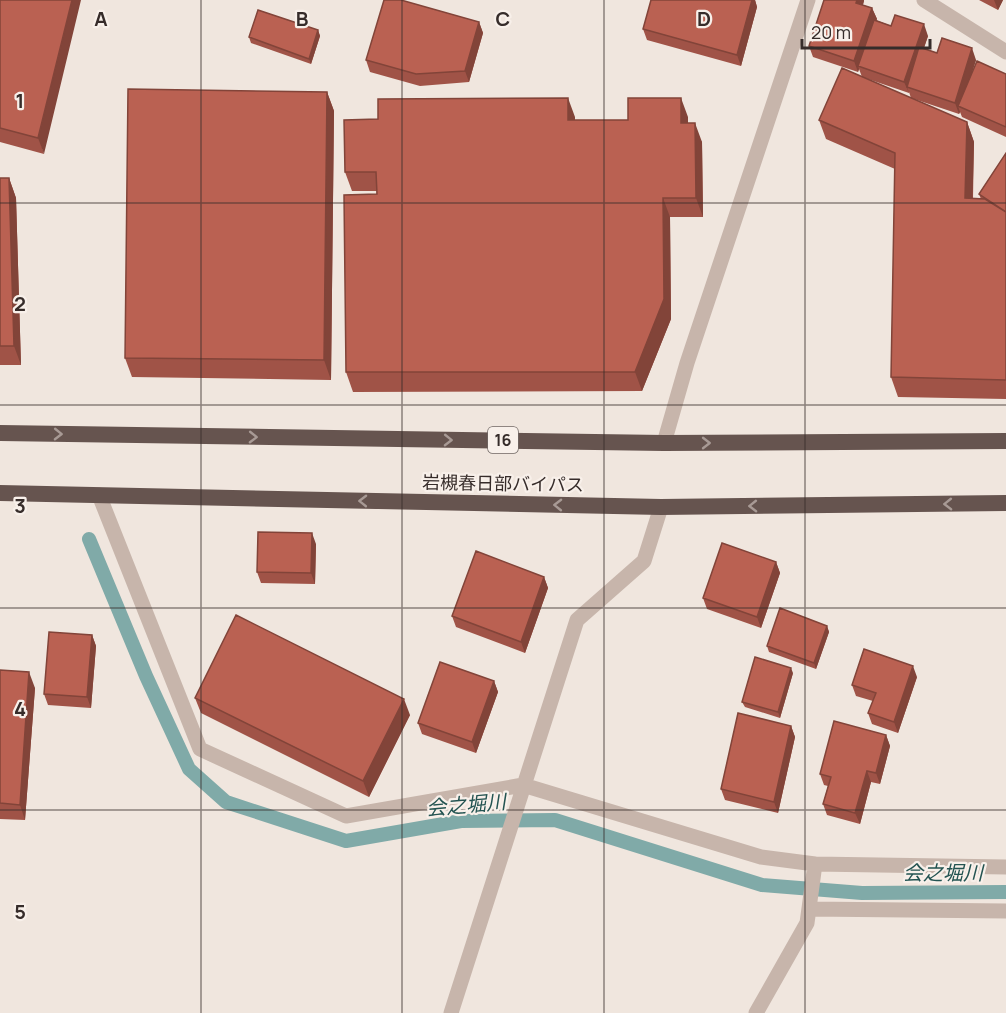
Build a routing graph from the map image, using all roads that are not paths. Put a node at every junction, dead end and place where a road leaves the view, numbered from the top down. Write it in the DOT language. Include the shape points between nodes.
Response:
graph roads {
  1 [pos="808,0"];
  2 [pos="924,0"];
  3 [pos="1006,52"];
  4 [pos="0,433"];
  5 [pos="1006,441"];
  6 [pos="664,443"];
  7 [pos="0,493"];
  8 [pos="99,495"];
  9 [pos="1006,503"];
  10 [pos="661,507"];
  11 [pos="523,785"];
  12 [pos="815,864"];
  13 [pos="1006,867"];
  14 [pos="809,909"];
  15 [pos="1006,911"];
  16 [pos="450,1013"];
  17 [pos="756,1013"];
  1 -- 6 [label="street"];
  2 -- 3 [label="street"];
  4 -- 6 [label="highway, 16, one-way"];
  6 -- 5 [label="highway, 16, one-way"];
  7 -- 8 [label="highway, 岩槻春日部バイパス"];
  10 -- 8 [label="highway, 岩槻春日部バイパス, one-way"];
  8 -- 11 [label="street" via="200,750 346,816"];
  9 -- 10 [label="highway, 岩槻春日部バイパス, one-way"];
  10 -- 11 [label="street" via="644,561 577,620"];
  11 -- 12 [label="street" via="761,857"];
  11 -- 16 [label="street"];
  12 -- 13 [label="street"];
  12 -- 14 [label="street"];
  14 -- 15 [label="street"];
  14 -- 17 [label="street" via="807,923"];
}
